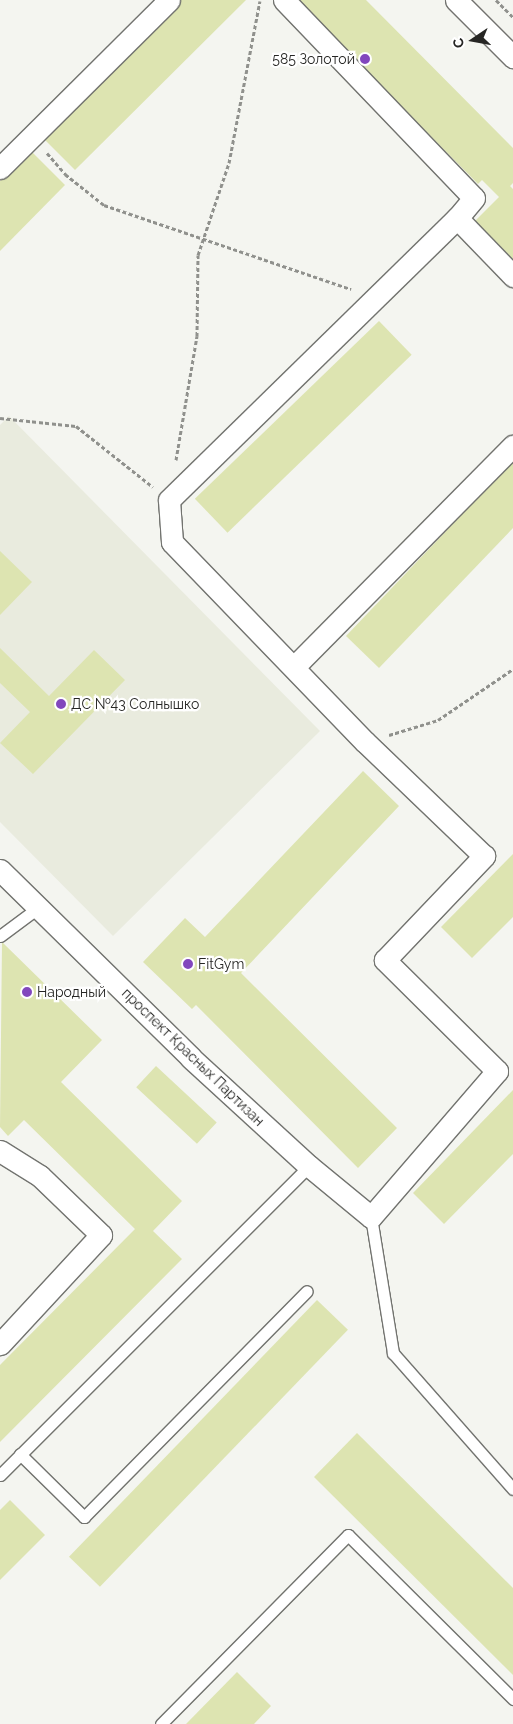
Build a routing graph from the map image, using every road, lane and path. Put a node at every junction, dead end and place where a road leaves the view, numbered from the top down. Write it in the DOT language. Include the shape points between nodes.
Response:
graph roads {
  1 [pos="170,0"];
  2 [pos="260,0"];
  3 [pos="284,0"];
  4 [pos="456,0"];
  5 [pos="496,0"];
  6 [pos="513,17"];
  7 [pos="513,57"];
  8 [pos="32,136"];
  9 [pos="0,168"];
  10 [pos="456,218"];
  11 [pos="204,237"];
  12 [pos="513,276"];
  13 [pos="375,298"];
  14 [pos="0,418"];
  15 [pos="513,446"];
  16 [pos="169,500"];
  17 [pos="295,666"];
  18 [pos="513,669"];
  19 [pos="365,742"];
  20 [pos="0,870"];
  21 [pos="39,907"];
  22 [pos="0,936"];
  23 [pos="0,1151"];
  24 [pos="309,1166"];
  25 [pos="371,1217"];
  26 [pos="307,1291"];
  27 [pos="0,1344"];
  28 [pos="20,1454"];
  29 [pos="0,1475"];
  30 [pos="513,1489"];
  31 [pos="513,1699"];
  32 [pos="161,1724"];
  1 -- 8 [label="street"];
  2 -- 11 [label="path" via="228,163"];
  3 -- 10 [label="street" via="474,198"];
  4 -- 7 [label="street"];
  5 -- 6 [label="path"];
  8 -- 9 [label="street"];
  8 -- 11 [label="path" via="65,174 104,205"];
  10 -- 12 [label="street"];
  10 -- 13 [label="street"];
  11 -- 13 [label="path"];
  11 -- 16 [label="path" via="198,255 197,336"];
  13 -- 16 [label="street"];
  14 -- 16 [label="path" via="76,426"];
  15 -- 17 [label="street"];
  16 -- 17 [label="street" via="172,542"];
  17 -- 19 [label="street"];
  18 -- 19 [label="path" via="438,720"];
  19 -- 25 [label="street" via="484,856 384,960 497,1071"];
  20 -- 21 [label="street, проспект Красных Партизан"];
  21 -- 22 [label="lane"];
  21 -- 24 [label="street, проспект Красных Партизан" via="191,1058"];
  23 -- 27 [label="street" via="40,1176 101,1234"];
  24 -- 25 [label="street, проспект Красных Партизан"];
  24 -- 28 [label="lane"];
  25 -- 30 [label="lane" via="393,1353"];
  26 -- 28 [label="lane" via="84,1517"];
  28 -- 29 [label="lane"];
  31 -- 32 [label="lane" via="348,1535"];
}
